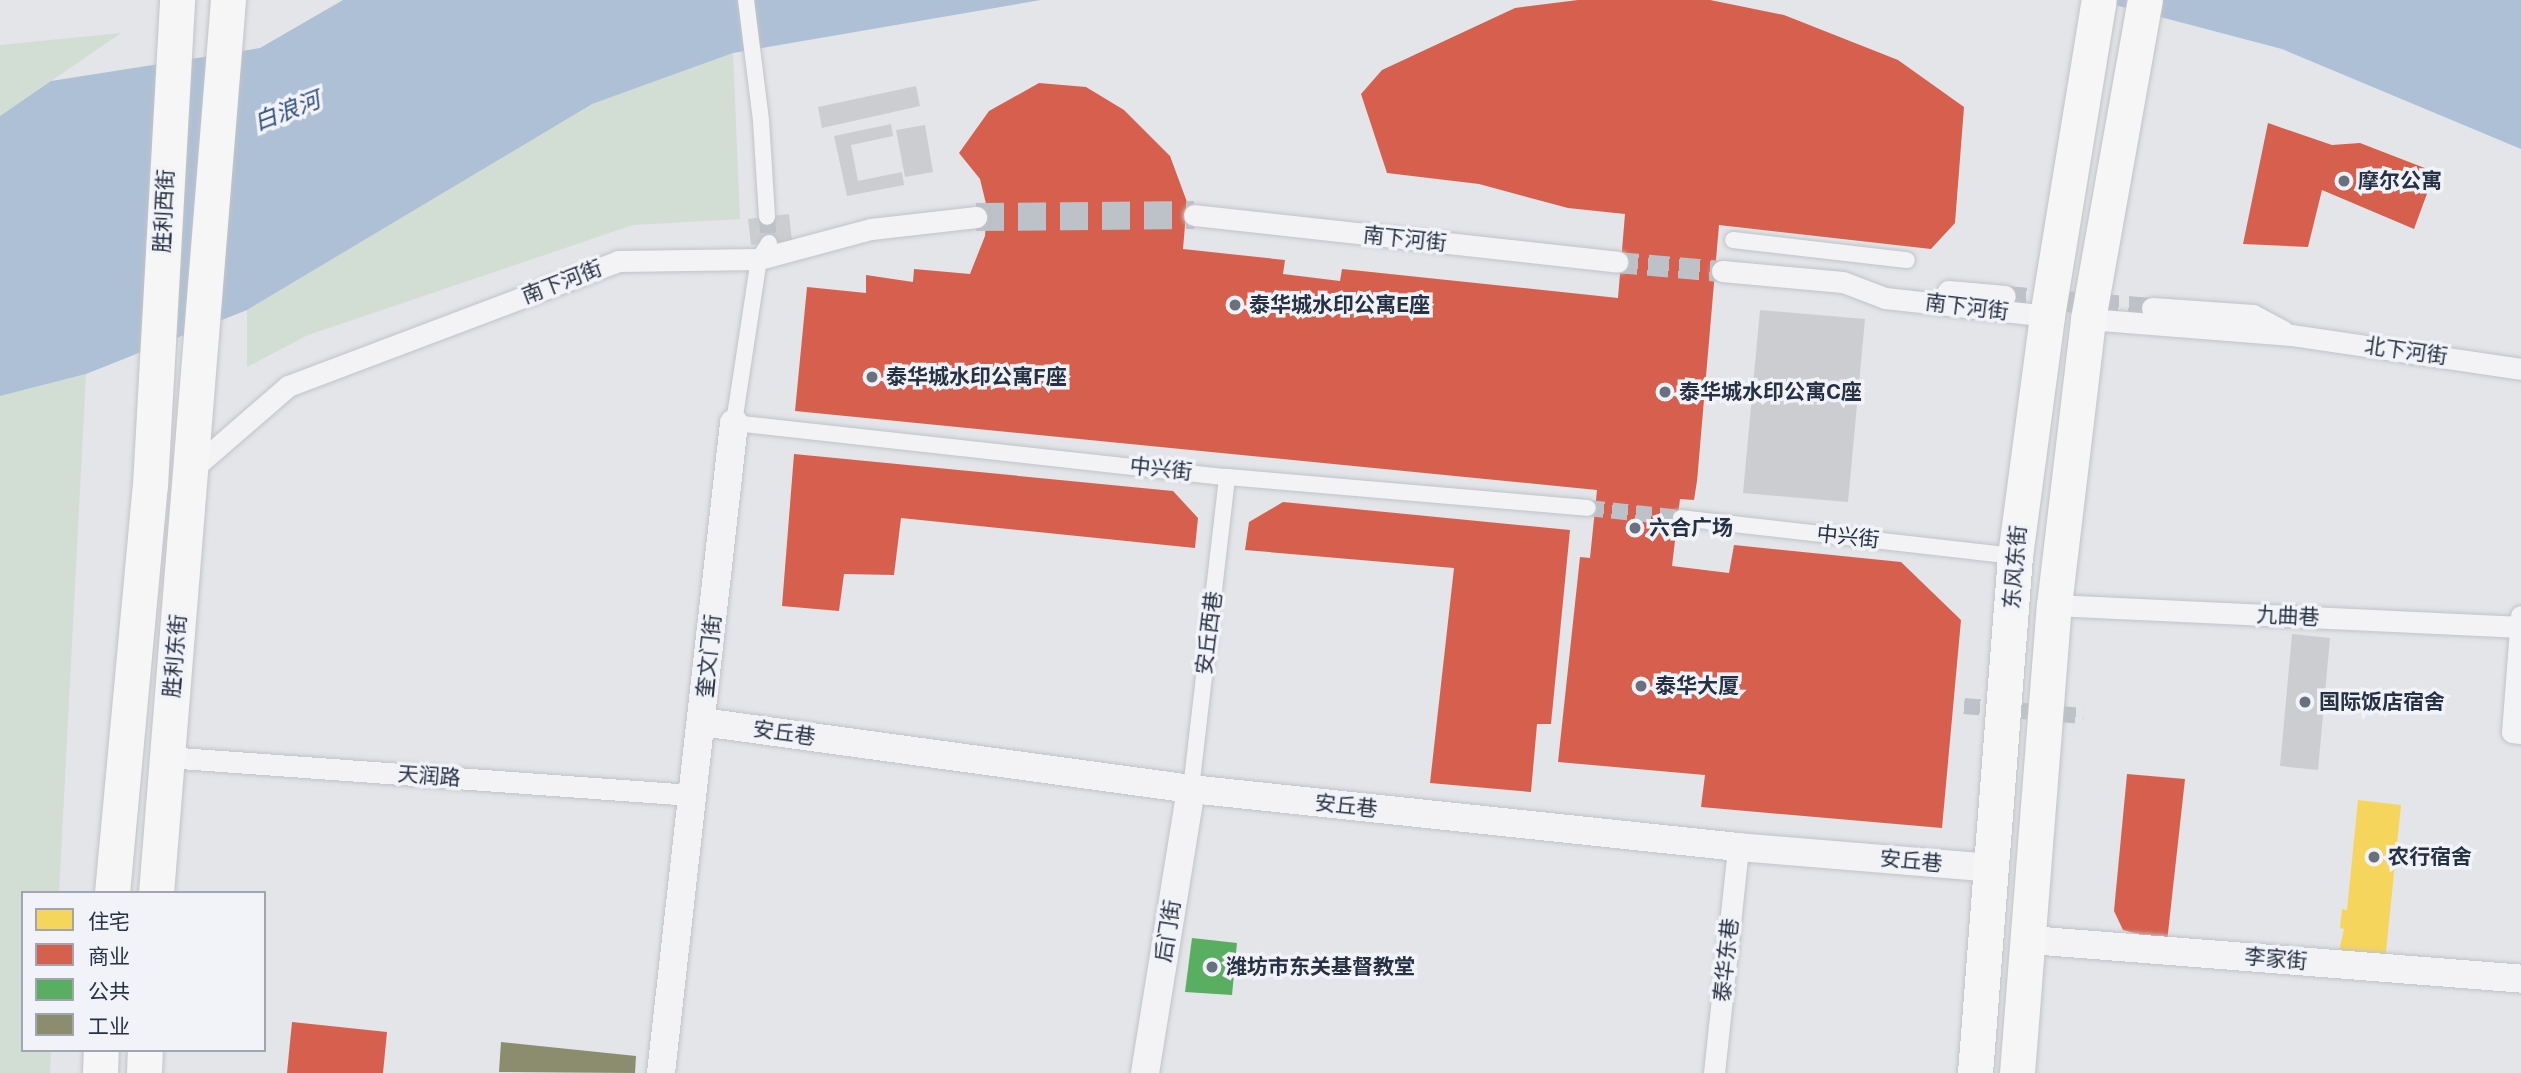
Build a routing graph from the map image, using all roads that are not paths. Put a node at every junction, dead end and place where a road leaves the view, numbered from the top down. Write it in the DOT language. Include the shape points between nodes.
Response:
graph roads {
  1 [pos="746,0"];
  2 [pos="2099,0"];
  3 [pos="2145,0"];
  4 [pos="176,2"];
  5 [pos="227,4"];
  6 [pos="1194,215"];
  7 [pos="767,217"];
  8 [pos="976,217"];
  9 [pos="1733,240"];
  10 [pos="764,251"];
  11 [pos="1907,260"];
  12 [pos="1617,262"];
  13 [pos="1722,271"];
  14 [pos="1843,282"];
  15 [pos="2005,296"];
  16 [pos="2152,308"];
  17 [pos="2047,316"];
  18 [pos="2088,319"];
  19 [pos="2291,335"];
  20 [pos="2521,369"];
  21 [pos="153,421"];
  22 [pos="734,424"];
  23 [pos="190,471"];
  24 [pos="1227,477"];
  25 [pos="1587,508"];
  26 [pos="1681,518"];
  27 [pos="2015,556"];
  28 [pos="2054,605"];
  29 [pos="2521,617"];
  30 [pos="2521,627"];
  31 [pos="702,722"];
  32 [pos="2521,733"];
  33 [pos="166,757"];
  34 [pos="1191,789"];
  35 [pos="691,795"];
  36 [pos="1738,847"];
  37 [pos="1993,868"];
  38 [pos="112,891"];
  39 [pos="156,891"];
  40 [pos="2031,940"];
  41 [pos="2521,979"];
  42 [pos="101,1052"];
  43 [pos="145,1052"];
  44 [pos="100,1073"];
  45 [pos="144,1073"];
  46 [pos="661,1073"];
  47 [pos="1145,1073"];
  48 [pos="1714,1073"];
  49 [pos="1975,1073"];
  50 [pos="2017,1073"];
  1 -- 7 [label="street"];
  2 -- 17 [label="main road, 东风东街"];
  3 -- 18 [label="main road, 东风东街"];
  4 -- 21 [label="main road, 胜利西街"];
  5 -- 23 [label="main road, 胜利东街"];
  6 -- 12 [label="street, 南下河街"];
  8 -- 10 [label="street, 南下河街" via="871,229"];
  9 -- 11 [label="street"];
  10 -- 22 [label="street, 奎文门街"];
  10 -- 23 [label="street, 南下河街" via="618,261 288,386"];
  13 -- 14 [label="street, 南下河街"];
  14 -- 15 [label="street"];
  14 -- 17 [label="street, 南下河街" via="1885,298"];
  16 -- 19 [label="street, 北下河街" via="2253,316"];
  17 -- 27 [label="main road, 东风东街"];
  18 -- 19 [label="street, 北下河街"];
  18 -- 28 [label="main road, 东风东街"];
  19 -- 20 [label="street, 北下河街"];
  21 -- 38 [label="main road, 胜利东街"];
  22 -- 24 [label="street, 中兴街"];
  22 -- 31 [label="street, 奎文门街"];
  23 -- 33 [label="main road, 胜利东街"];
  24 -- 25 [label="street, 中兴街"];
  24 -- 34 [label="street, 安丘西巷"];
  26 -- 27 [label="street, 中兴街"];
  27 -- 37 [label="main road, 东风东街"];
  28 -- 30 [label="street, 九曲巷"];
  28 -- 40 [label="main road, 东风东街"];
  29 -- 30 [label="street"];
  30 -- 32 [label="street" via="2512,732"];
  31 -- 34 [label="street, 安丘巷"];
  31 -- 35 [label="street, 奎文门街"];
  33 -- 35 [label="street, 天润路"];
  33 -- 39 [label="main road, 胜利东街"];
  34 -- 36 [label="street, 安丘巷"];
  34 -- 47 [label="street, 后门街"];
  35 -- 46 [label="street, 奎文门街"];
  36 -- 37 [label="street, 安丘巷"];
  36 -- 48 [label="street, 泰华东巷"];
  37 -- 49 [label="main road, 东风东街"];
  40 -- 41 [label="street, 李家街"];
  40 -- 50 [label="main road, 东风东街"];
  42 -- 44 [label="main road"];
  43 -- 45 [label="main road"];
}
